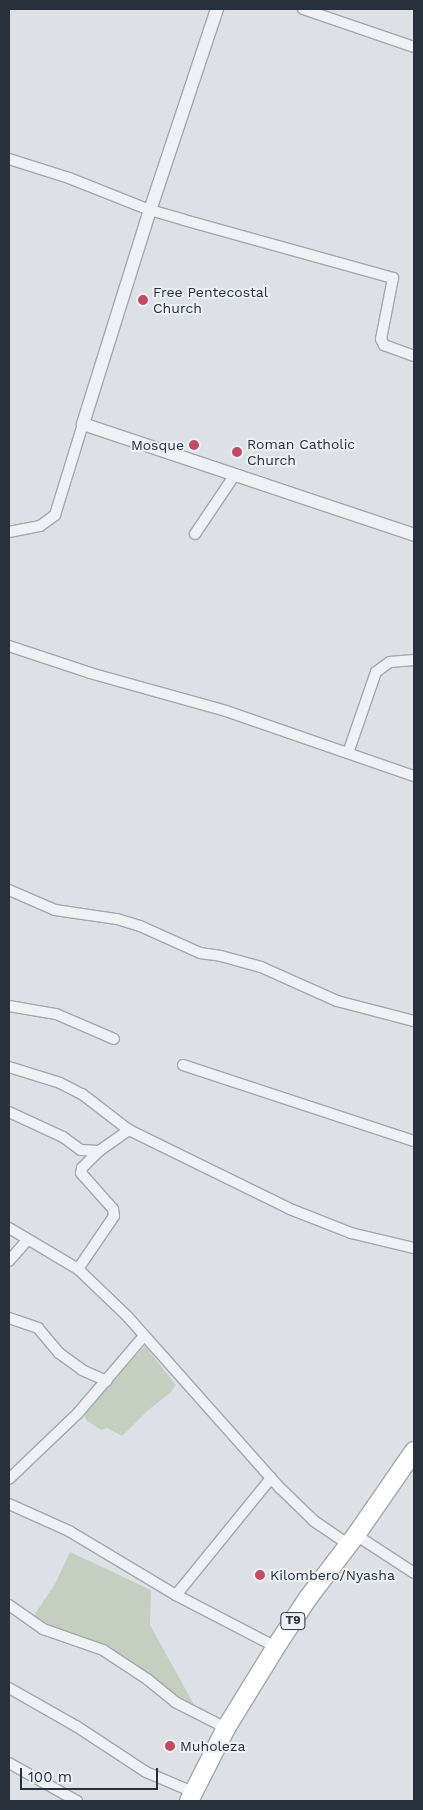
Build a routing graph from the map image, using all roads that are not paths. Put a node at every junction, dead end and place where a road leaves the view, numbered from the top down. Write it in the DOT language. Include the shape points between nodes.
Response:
graph roads {
  1 [pos="217,9"];
  2 [pos="303,9"];
  3 [pos="414,47"];
  4 [pos="9,159"];
  5 [pos="150,210"];
  6 [pos="414,356"];
  7 [pos="83,424"];
  8 [pos="234,476"];
  9 [pos="9,532"];
  10 [pos="195,534"];
  11 [pos="414,535"];
  12 [pos="9,646"];
  13 [pos="414,660"];
  14 [pos="348,753"];
  15 [pos="414,776"];
  16 [pos="9,890"];
  17 [pos="9,1006"];
  18 [pos="414,1022"];
  19 [pos="114,1039"];
  20 [pos="183,1065"];
  21 [pos="9,1067"];
  22 [pos="9,1112"];
  23 [pos="129,1130"];
  24 [pos="414,1141"];
  25 [pos="100,1151"];
  26 [pos="9,1228"];
  27 [pos="27,1240"];
  28 [pos="414,1248"];
  29 [pos="9,1261"];
  30 [pos="78,1269"];
  31 [pos="9,1318"];
  32 [pos="144,1336"];
  33 [pos="107,1381"];
  34 [pos="414,1451"];
  35 [pos="271,1478"];
  36 [pos="9,1479"];
  37 [pos="9,1504"];
  38 [pos="353,1540"];
  39 [pos="414,1573"];
  40 [pos="176,1595"];
  41 [pos="9,1606"];
  42 [pos="276,1647"];
  43 [pos="9,1688"];
  44 [pos="226,1728"];
  45 [pos="9,1763"];
  46 [pos="191,1797"];
  47 [pos="77,1801"];
  1 -- 5 [label="street"];
  2 -- 3 [label="street"];
  4 -- 5 [label="street"];
  5 -- 6 [label="street" via="319,260 393,278 381,339 384,345"];
  5 -- 7 [label="street"];
  7 -- 8 [label="street"];
  7 -- 9 [label="street" via="55,515 40,526"];
  8 -- 10 [label="street"];
  8 -- 11 [label="street"];
  12 -- 14 [label="street"];
  13 -- 14 [label="street" via="390,662 376,672"];
  14 -- 15 [label="street"];
  16 -- 18 [label="street" via="55,910 117,919 140,926 200,953 260,967 337,1001"];
  17 -- 19 [label="street" via="56,1014"];
  20 -- 24 [label="street"];
  21 -- 23 [label="street" via="60,1083 82,1094"];
  22 -- 25 [label="street" via="64,1137 81,1150"];
  23 -- 25 [label="street"];
  23 -- 28 [label="street" via="290,1209 351,1232"];
  25 -- 30 [label="street" via="82,1168 82,1173 113,1208 114,1216"];
  26 -- 27 [label="street"];
  27 -- 29 [label="street"];
  27 -- 30 [label="street"];
  30 -- 32 [label="street"];
  31 -- 33 [label="street" via="38,1328 59,1353 82,1370"];
  32 -- 33 [label="street"];
  32 -- 35 [label="street"];
  33 -- 36 [label="street"];
  34 -- 38 [label="highway, T9"];
  35 -- 38 [label="street" via="314,1521"];
  35 -- 40 [label="street"];
  37 -- 40 [label="street" via="69,1531"];
  38 -- 39 [label="street"];
  38 -- 42 [label="highway, T9" via="308,1598"];
  40 -- 42 [label="street"];
  41 -- 44 [label="street" via="43,1629 103,1650 175,1702"];
  42 -- 44 [label="highway, T9"];
  43 -- 46 [label="street"];
  44 -- 46 [label="highway, T9"];
  45 -- 47 [label="street"];
}
